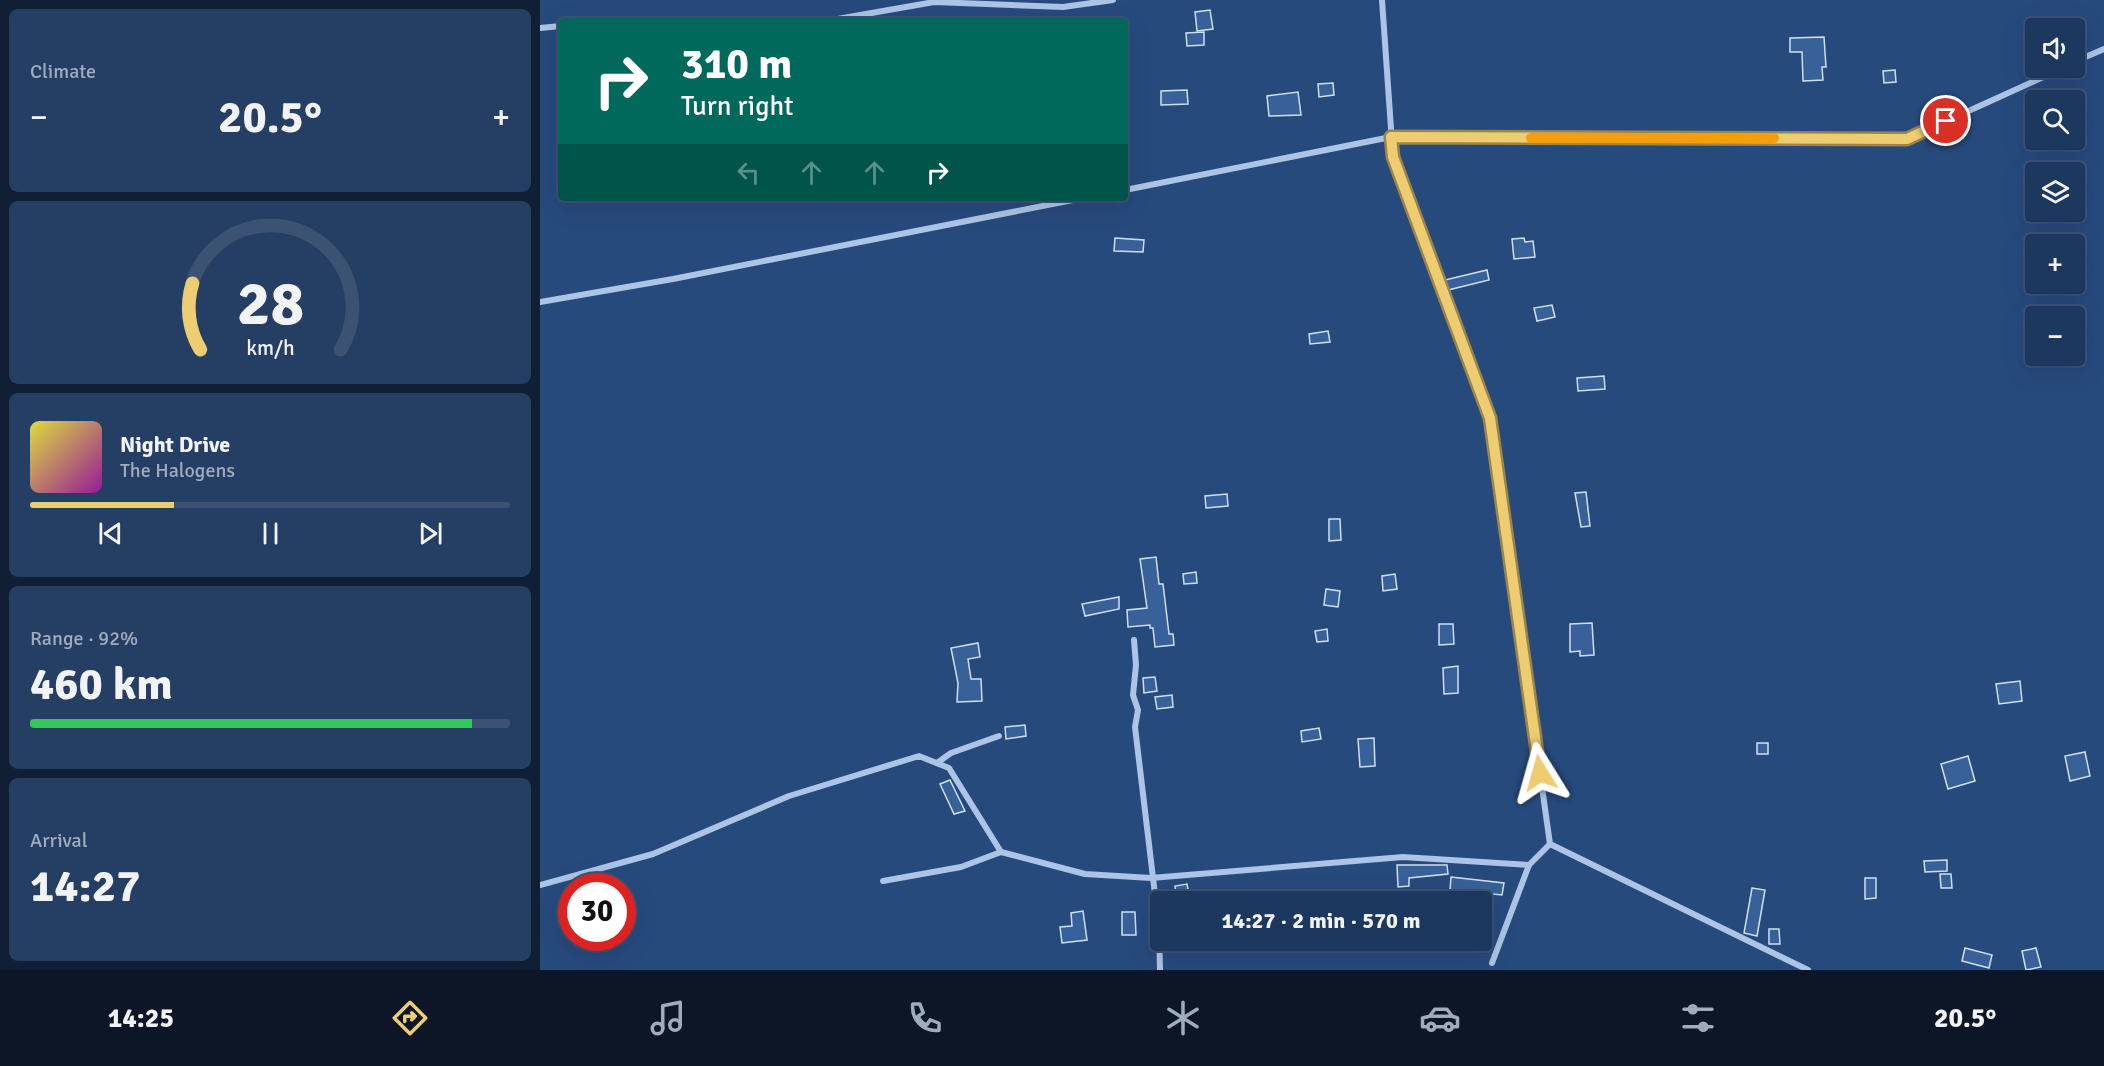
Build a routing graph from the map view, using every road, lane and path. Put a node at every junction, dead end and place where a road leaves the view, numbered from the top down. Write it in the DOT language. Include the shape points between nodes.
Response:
graph roads {
  1 [pos="1113,0"];
  2 [pos="1382,0"];
  3 [pos="843,18"];
  4 [pos="558,26"];
  5 [pos="540,28"];
  6 [pos="2104,49"];
  7 [pos="2085,57"];
  8 [pos="2041,78"];
  9 [pos="1391,137"];
  10 [pos="1128,189"];
  11 [pos="1068,201"];
  12 [pos="540,302"];
  13 [pos="1134,640"];
  14 [pos="999,736"];
  15 [pos="938,763"];
  16 [pos="1550,844"];
  17 [pos="1000,852"];
  18 [pos="1529,865"];
  19 [pos="1151,878"];
  20 [pos="883,881"];
  21 [pos="540,885"];
  22 [pos="1492,963"];
  23 [pos="1160,970"];
  24 [pos="1808,970"];
  1 -- 3 [label="street" via="1063,7 934,2"];
  2 -- 9 [label="street"];
  4 -- 5 [label="street"];
  6 -- 7 [label="street"];
  8 -- 9 [label="street" via="1907,139"];
  9 -- 10 [label="street"];
  9 -- 16 [label="street" via="1393,157 1490,418"];
  11 -- 12 [label="street"];
  13 -- 19 [label="street" via="1133,695 1138,710 1135,727"];
  14 -- 15 [label="street" via="951,753"];
  15 -- 17 [label="street" via="949,768"];
  15 -- 21 [label="street" via="919,756 789,796 653,854"];
  16 -- 18 [label="street"];
  16 -- 24 [label="street"];
  17 -- 19 [label="street" via="1084,874"];
  17 -- 20 [label="street" via="962,867"];
  18 -- 19 [label="street" via="1403,857"];
  18 -- 22 [label="street"];
  19 -- 23 [label="street" via="1159,928"];
}
